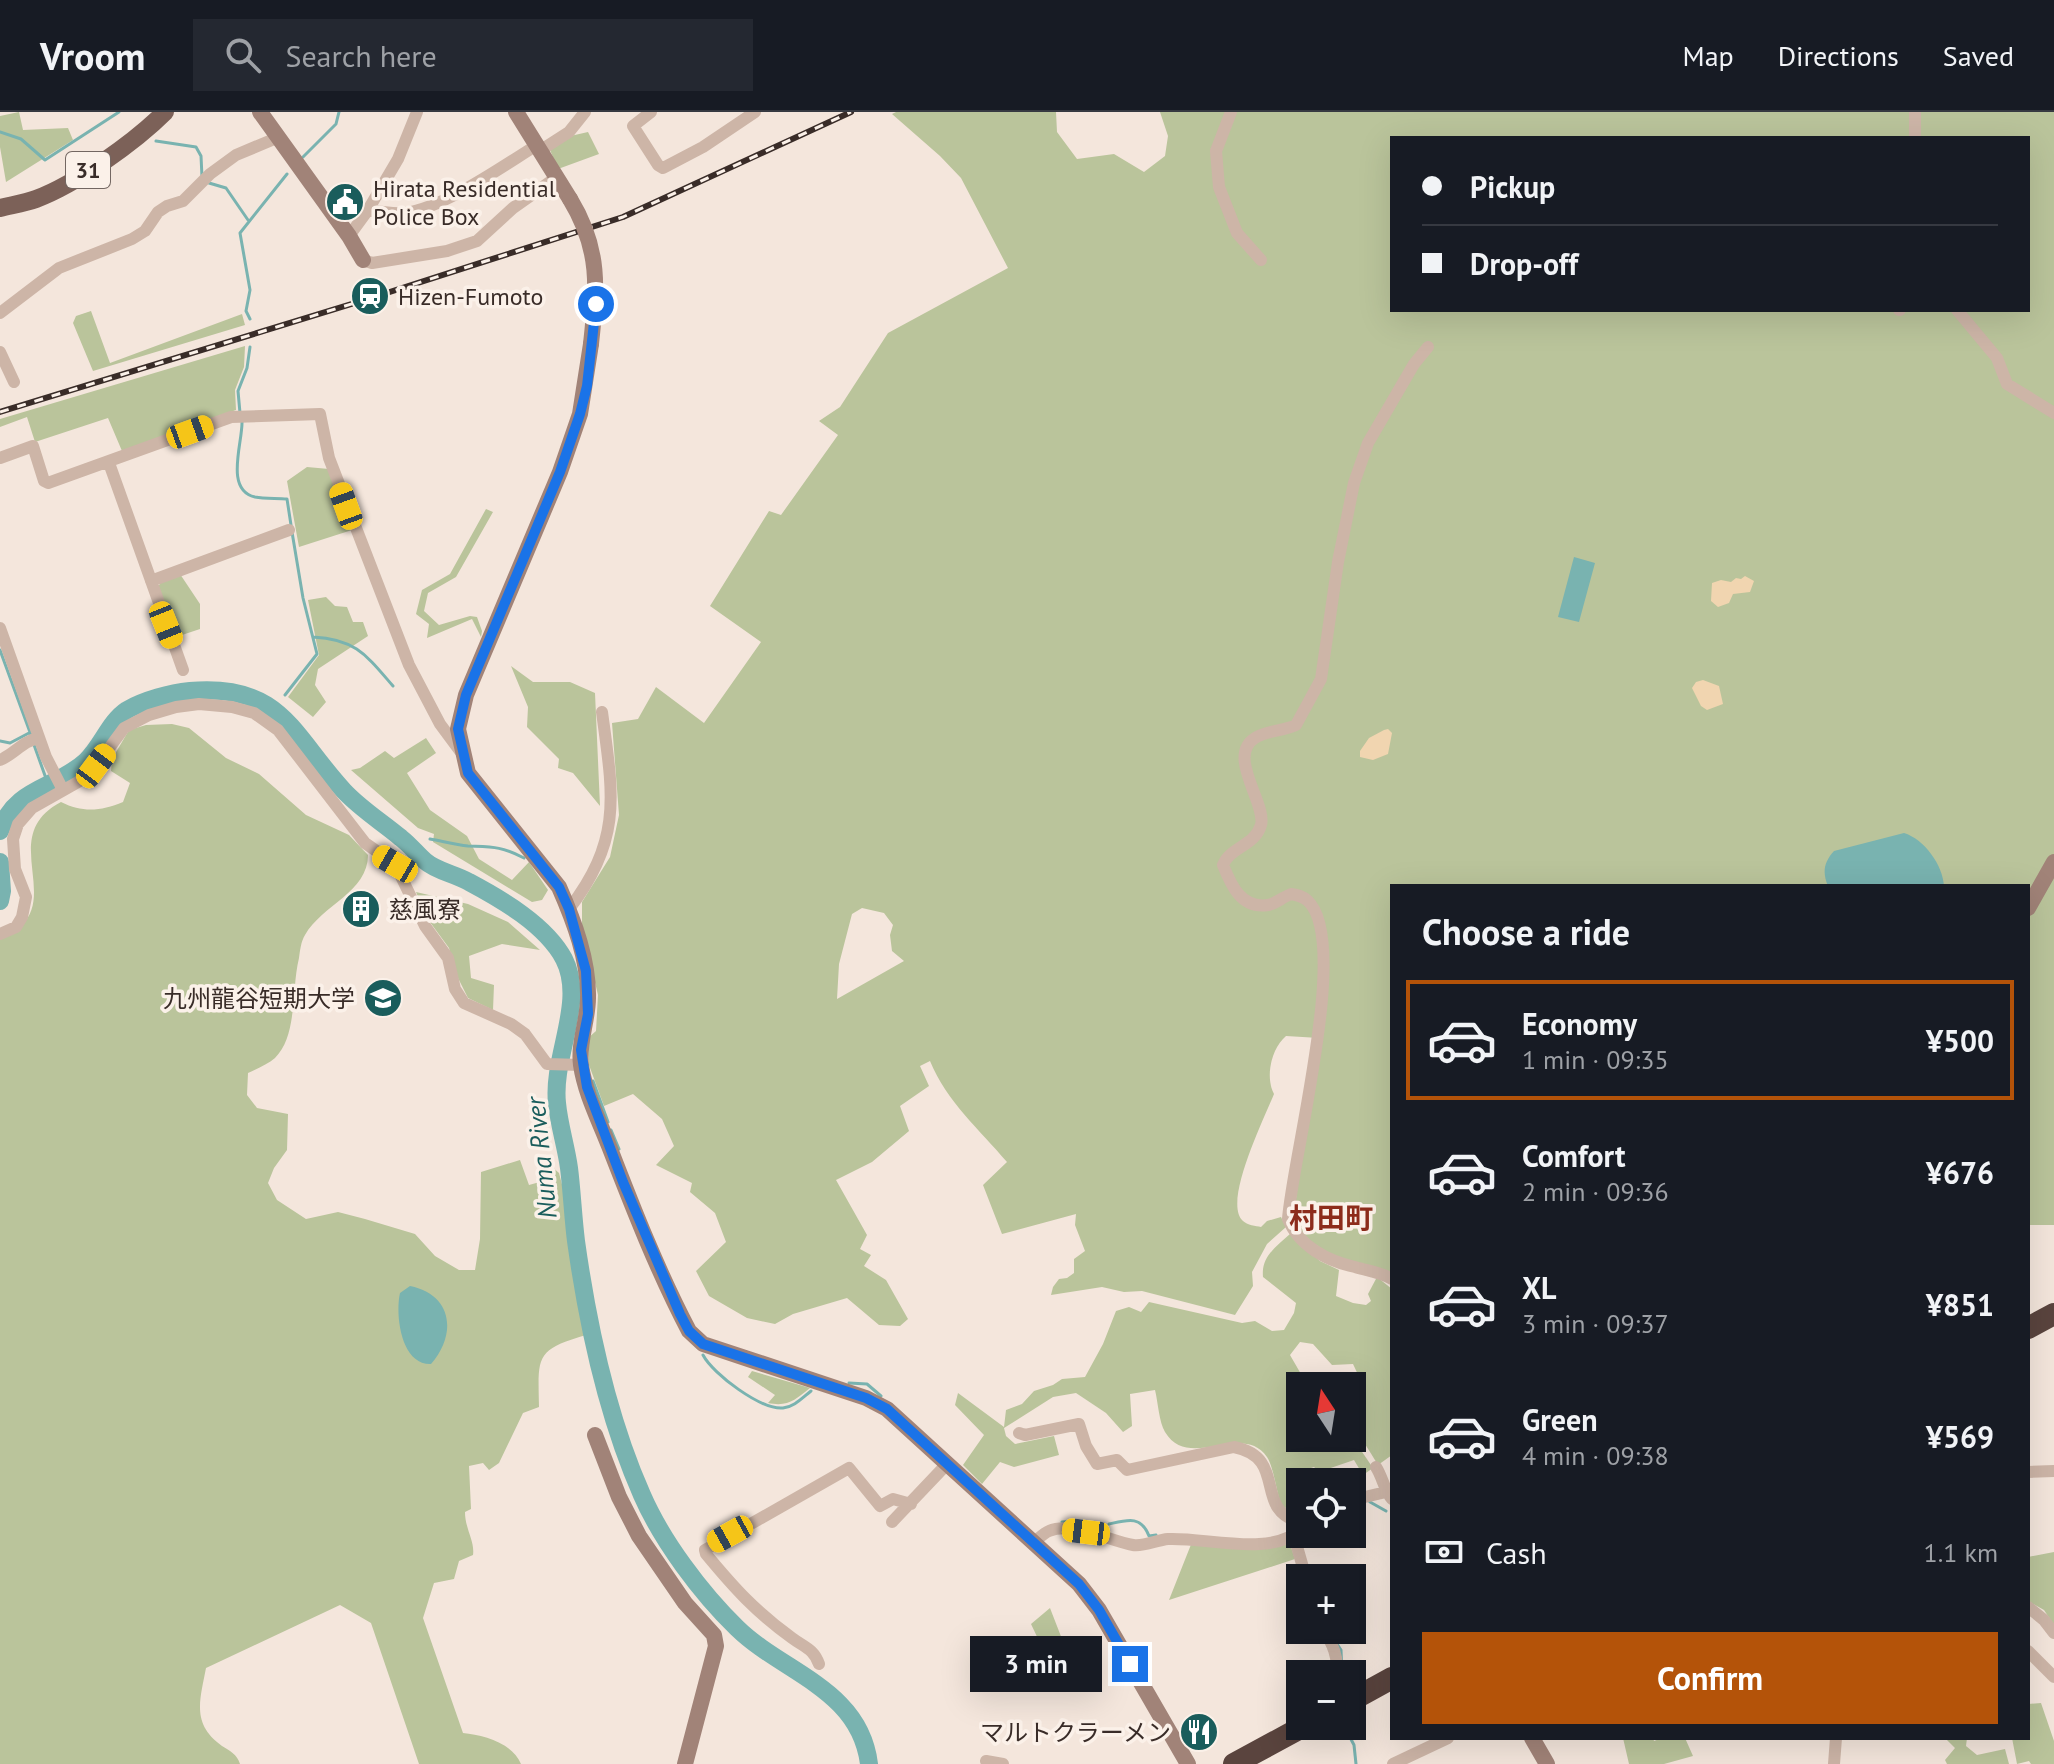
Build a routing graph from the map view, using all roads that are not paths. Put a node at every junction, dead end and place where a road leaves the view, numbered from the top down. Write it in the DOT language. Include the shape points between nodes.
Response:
graph roads {
  1 [pos="165,112"];
  2 [pos="260,112"];
  3 [pos="417,112"];
  4 [pos="516,112"];
  5 [pos="585,112"];
  6 [pos="651,112"];
  7 [pos="755,112"];
  8 [pos="1231,112"];
  9 [pos="1915,112"];
  10 [pos="1915,136"];
  11 [pos="279,137"];
  12 [pos="539,147"];
  13 [pos="557,177"];
  14 [pos="0,208"];
  15 [pos="368,210"];
  16 [pos="349,236"];
  17 [pos="363,260"];
  18 [pos="1261,260"];
  19 [pos="1959,312"];
  20 [pos="0,313"];
  21 [pos="1428,347"];
  22 [pos="0,352"];
  23 [pos="14,382"];
  24 [pos="2054,413"];
  25 [pos="0,458"];
  26 [pos="109,463"];
  27 [pos="289,530"];
  28 [pos="151,581"];
  29 [pos="0,628"];
  30 [pos="183,670"];
  31 [pos="602,712"];
  32 [pos="34,739"];
  33 [pos="461,753"];
  34 [pos="0,760"];
  35 [pos="63,790"];
  36 [pos="2054,862"];
  37 [pos="2030,904"];
  38 [pos="569,909"];
  39 [pos="0,934"];
  40 [pos="578,1065"];
  41 [pos="1390,1278"];
  42 [pos="2054,1314"];
  43 [pos="2030,1327"];
  44 [pos="1019,1433"];
  45 [pos="595,1435"];
  46 [pos="947,1464"];
  47 [pos="1376,1467"];
  48 [pos="2054,1471"];
  49 [pos="2030,1472"];
  50 [pos="1389,1495"];
  51 [pos="1366,1498"];
  52 [pos="911,1504"];
  53 [pos="1286,1516"];
  54 [pos="892,1522"];
  55 [pos="1286,1536"];
  56 [pos="1034,1542"];
  57 [pos="2030,1612"];
  58 [pos="2054,1633"];
  59 [pos="2030,1653"];
  60 [pos="819,1664"];
  61 [pos="2054,1677"];
  62 [pos="1390,1679"];
  63 [pos="1366,1692"];
  64 [pos="1286,1736"];
  65 [pos="1444,1740"];
  66 [pos="1533,1740"];
  67 [pos="1836,1740"];
  68 [pos="986,1761"];
  69 [pos="685,1764"];
  70 [pos="1003,1764"];
  71 [pos="1188,1764"];
  72 [pos="1234,1764"];
  73 [pos="1393,1764"];
  74 [pos="1547,1764"];
  75 [pos="1834,1764"];
  1 -- 14 [label="main road, 31" via="63,187"];
  2 -- 11 [label="street"];
  3 -- 15 [label="street" via="398,159"];
  4 -- 12 [label="street"];
  5 -- 12 [label="street" via="569,132"];
  6 -- 7 [label="street" via="633,126 663,168"];
  8 -- 18 [label="street" via="1216,151 1219,187 1237,233"];
  9 -- 10 [label="street"];
  11 -- 16 [label="street"];
  11 -- 20 [label="street" via="236,155 183,201 158,212 145,231 59,268"];
  12 -- 13 [label="street"];
  12 -- 15 [label="street" via="414,211"];
  13 -- 17 [label="street" via="477,241 447,251"];
  13 -- 33 [label="street, bridge" via="580,215 594,254 596,304 580,414 466,695 458,729"];
  15 -- 16 [label="street"];
  16 -- 17 [label="street"];
  19 -- 24 [label="street" via="1997,358 2007,384"];
  21 -- 41 [label="street" via="1368,443 1354,483 1321,679 1296,725 1249,743 1247,776 1261,825 1223,865 1244,900 1271,905 1291,894 1302,896 1317,913 1324,983 1288,1219 1323,1256"];
  22 -- 23 [label="street"];
  25 -- 26 [label="street" via="33,446 48,483"];
  26 -- 28 [label="street"];
  26 -- 33 [label="street" via="231,417 320,414 337,482 409,665"];
  27 -- 28 [label="street"];
  28 -- 30 [label="street"];
  29 -- 32 [label="street"];
  31 -- 38 [label="street" via="613,808 609,832"];
  32 -- 34 [label="street"];
  32 -- 35 [label="street"];
  33 -- 38 [label="street" via="468,773 559,887"];
  35 -- 39 [label="street" via="32,808 18,824 15,869 26,897 16,927"];
  35 -- 40 [label="street" via="96,766 124,728 149,715 199,704 254,713 278,730 365,843 395,864 425,926 448,958 464,1003 525,1034 547,1064"];
  36 -- 37 [label="street"];
  38 -- 40 [label="street" via="589,995"];
  40 -- 46 [label="street" via="689,1331 725,1353 866,1398 887,1409"];
  42 -- 43 [label="highway"];
  44 -- 53 [label="street" via="1079,1424 1097,1464 1117,1460 1127,1470 1234,1447 1246,1449 1263,1463 1277,1508"];
  45 -- 69 [label="street" via="639,1536 714,1635 716,1646"];
  46 -- 52 [label="street"];
  46 -- 56 [label="street"];
  47 -- 50 [label="street"];
  48 -- 49 [label="street"];
  50 -- 51 [label="street"];
  52 -- 54 [label="street"];
  52 -- 60 [label="street" via="893,1499 880,1506 849,1468 705,1550 759,1615 810,1648"];
  55 -- 56 [label="street" via="1251,1545 1170,1539 1136,1546 1064,1530 1049,1531"];
  56 -- 71 [label="street" via="1099,1610"];
  57 -- 58 [label="street"];
  59 -- 61 [label="street"];
  62 -- 63 [label="highway"];
  64 -- 72 [label="highway"];
  65 -- 73 [label="street"];
  66 -- 74 [label="street"];
  67 -- 75 [label="street"];
  68 -- 70 [label="street"];
}
